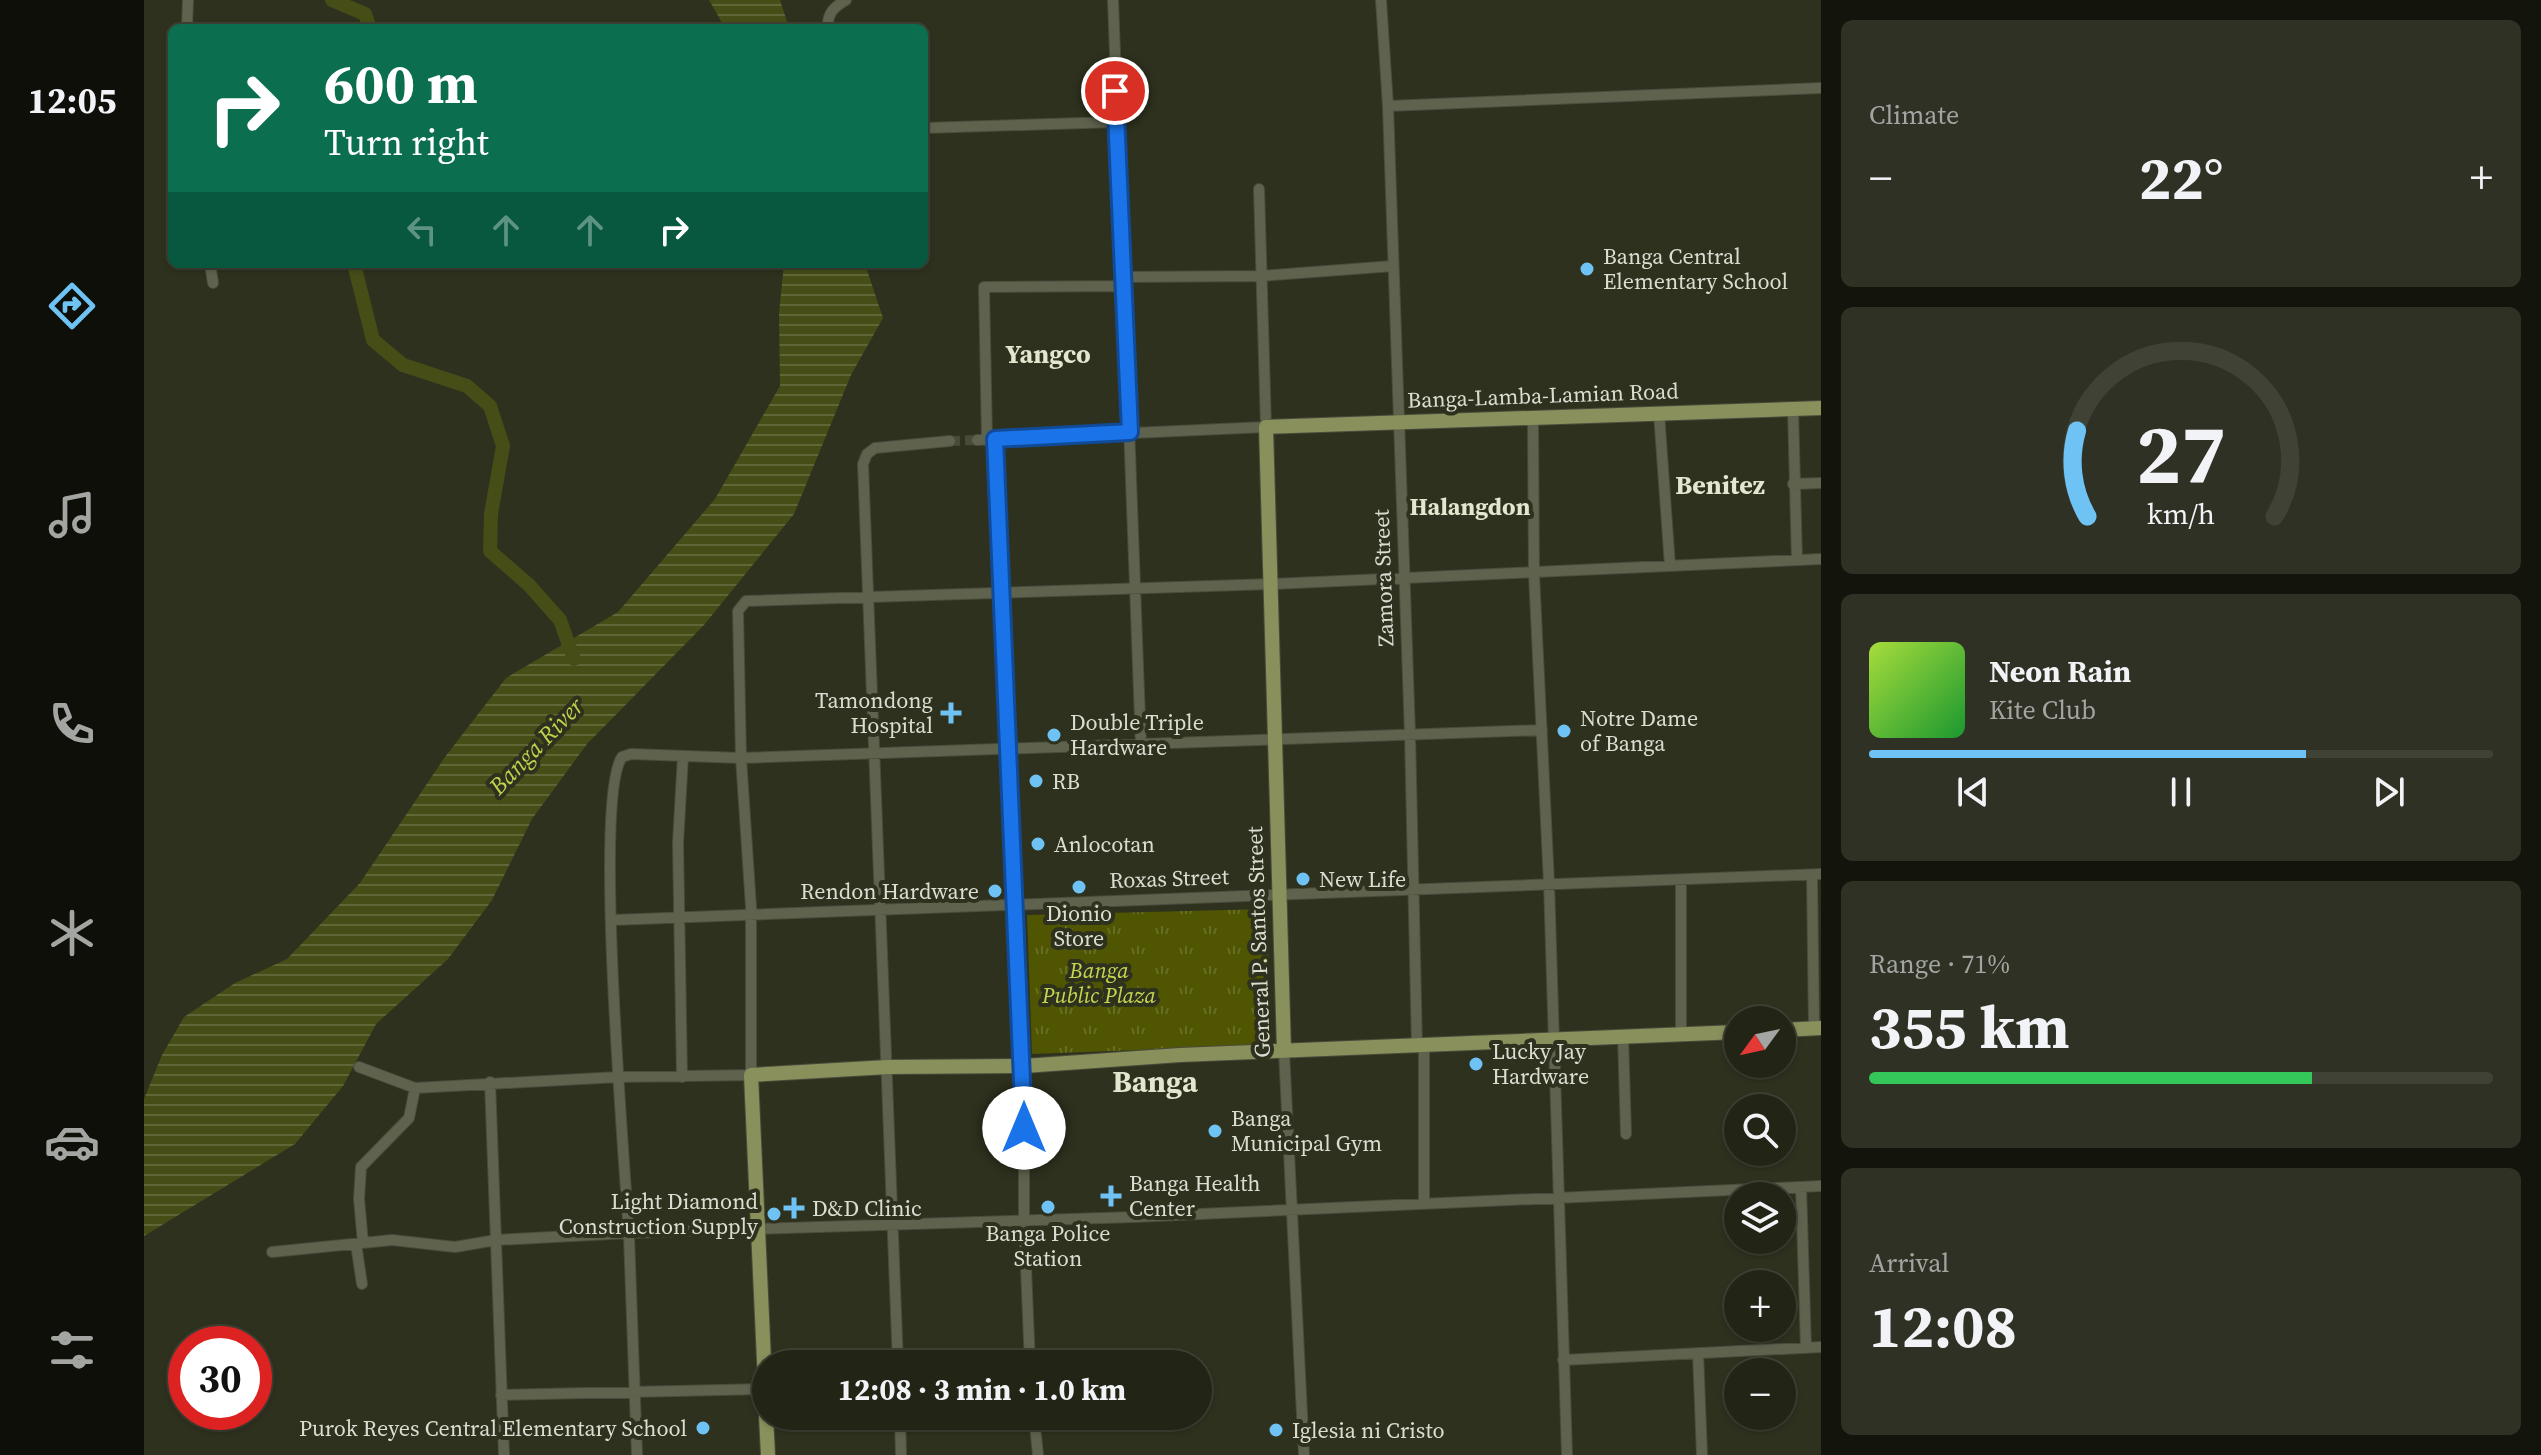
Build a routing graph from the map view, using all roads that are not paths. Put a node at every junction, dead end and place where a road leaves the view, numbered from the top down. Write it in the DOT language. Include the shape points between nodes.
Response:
graph roads {
  1 [pos="188,0"];
  2 [pos="846,0"];
  3 [pos="1113,0"];
  4 [pos="1381,0"];
  5 [pos="187,24"];
  6 [pos="828,24"];
  7 [pos="1821,88"];
  8 [pos="1388,106"];
  9 [pos="1116,122"];
  10 [pos="928,128"];
  11 [pos="1259,189"];
  12 [pos="1393,266"];
  13 [pos="211,268"];
  14 [pos="1261,276"];
  15 [pos="1122,282"];
  16 [pos="213,283"];
  17 [pos="1821,408"];
  18 [pos="1793,409"];
  19 [pos="1659,413"];
  20 [pos="1533,420"];
  21 [pos="1397,422"];
  22 [pos="1266,427"];
  23 [pos="1130,432"];
  24 [pos="986,439"];
  25 [pos="950,441"];
  26 [pos="1821,483"];
  27 [pos="1793,484"];
  28 [pos="1821,559"];
  29 [pos="1797,560"];
  30 [pos="1670,566"];
  31 [pos="1534,574"];
  32 [pos="1403,578"];
  33 [pos="1273,584"];
  34 [pos="1135,588"];
  35 [pos="1000,593"];
  36 [pos="870,597"];
  37 [pos="1542,730"];
  38 [pos="1410,734"];
  39 [pos="1274,742"];
  40 [pos="1141,746"];
  41 [pos="1007,751"];
  42 [pos="874,754"];
  43 [pos="683,756"];
  44 [pos="741,758"];
  45 [pos="1816,875"];
  46 [pos="1681,880"];
  47 [pos="1549,883"];
  48 [pos="1413,891"];
  49 [pos="1279,895"];
  50 [pos="1016,904"];
  51 [pos="880,909"];
  52 [pos="750,915"];
  53 [pos="678,916"];
  54 [pos="613,920"];
  55 [pos="1817,1028"];
  56 [pos="1796,1029"];
  57 [pos="1724,1032"];
  58 [pos="1681,1034"];
  59 [pos="1623,1036"];
  60 [pos="1552,1039"];
  61 [pos="1420,1047"];
  62 [pos="1284,1051"];
  63 [pos="1024,1066"];
  64 [pos="359,1067"];
  65 [pos="888,1067"];
  66 [pos="751,1075"];
  67 [pos="618,1077"];
  68 [pos="682,1077"];
  69 [pos="490,1082"];
  70 [pos="415,1088"];
  71 [pos="1626,1134"];
  72 [pos="1821,1186"];
  73 [pos="1801,1187"];
  74 [pos="1556,1199"];
  75 [pos="1424,1203"];
  76 [pos="1292,1210"];
  77 [pos="1024,1220"];
  78 [pos="893,1226"];
  79 [pos="760,1229"];
  80 [pos="629,1233"];
  81 [pos="496,1240"];
  82 [pos="359,1244"];
  83 [pos="272,1252"];
  84 [pos="362,1284"];
  85 [pos="1821,1347"];
  86 [pos="1806,1348"];
  87 [pos="765,1350"];
  88 [pos="897,1350"];
  89 [pos="1029,1350"];
  90 [pos="1698,1353"];
  91 [pos="1563,1360"];
  92 [pos="752,1389"];
  93 [pos="635,1391"];
  94 [pos="501,1395"];
  95 [pos="767,1430"];
  96 [pos="900,1430"];
  97 [pos="1035,1430"];
  98 [pos="504,1455"];
  99 [pos="637,1455"];
  100 [pos="768,1455"];
  101 [pos="901,1455"];
  102 [pos="1038,1455"];
  103 [pos="1304,1455"];
  104 [pos="1567,1455"];
  105 [pos="1702,1455"];
  1 -- 5 [label="street"];
  2 -- 6 [label="street" via="834,8"];
  3 -- 9 [label="street"];
  4 -- 8 [label="street, Zamora Street"];
  7 -- 8 [label="street"];
  8 -- 12 [label="street, Zamora Street"];
  9 -- 10 [label="street"];
  9 -- 15 [label="street"];
  11 -- 14 [label="street"];
  12 -- 14 [label="street"];
  12 -- 21 [label="street, Zamora Street"];
  13 -- 16 [label="street"];
  14 -- 15 [label="street"];
  14 -- 22 [label="street"];
  15 -- 23 [label="street"];
  15 -- 24 [label="street" via="984,287"];
  17 -- 18 [label="main road, Banga-Lamba-Lamian Road"];
  18 -- 19 [label="main road, Banga-Lamba-Lamian Road"];
  18 -- 27 [label="street"];
  19 -- 20 [label="main road, Banga-Lamba-Lamian Road"];
  19 -- 30 [label="street"];
  20 -- 21 [label="main road, Banga-Lamba-Lamian Road"];
  20 -- 31 [label="street"];
  21 -- 22 [label="main road, Banga-Lamba-Lamian Road"];
  21 -- 32 [label="street, Zamora Street"];
  22 -- 23 [label="street"];
  22 -- 33 [label="main road, General P. Santos Street"];
  23 -- 24 [label="street"];
  23 -- 34 [label="street"];
  24 -- 35 [label="street"];
  25 -- 36 [label="street" via="882,446 864,458"];
  26 -- 27 [label="street"];
  27 -- 29 [label="street"];
  28 -- 29 [label="street"];
  29 -- 30 [label="street"];
  30 -- 31 [label="street"];
  31 -- 32 [label="street"];
  31 -- 37 [label="street"];
  32 -- 33 [label="street"];
  32 -- 38 [label="street, Zamora Street"];
  33 -- 34 [label="street"];
  33 -- 39 [label="main road, General P. Santos Street"];
  34 -- 35 [label="street"];
  34 -- 40 [label="street"];
  35 -- 36 [label="street"];
  35 -- 41 [label="street"];
  36 -- 42 [label="street"];
  36 -- 44 [label="street" via="757,599 740,605"];
  37 -- 38 [label="street"];
  37 -- 47 [label="street"];
  38 -- 39 [label="street"];
  38 -- 48 [label="street, Zamora Street"];
  39 -- 40 [label="street"];
  39 -- 49 [label="main road, General P. Santos Street"];
  40 -- 41 [label="street"];
  41 -- 42 [label="street"];
  41 -- 50 [label="street"];
  42 -- 44 [label="street"];
  42 -- 51 [label="street"];
  43 -- 44 [label="street"];
  43 -- 53 [label="street"];
  43 -- 54 [label="street" via="627,754 618,764 611,830"];
  44 -- 52 [label="street"];
  45 -- 46 [label="street, Roxas Street"];
  45 -- 55 [label="street"];
  46 -- 47 [label="street, Roxas Street"];
  46 -- 58 [label="street"];
  47 -- 48 [label="street, Roxas Street"];
  47 -- 60 [label="street"];
  48 -- 49 [label="street, Roxas Street"];
  48 -- 61 [label="street, Zamora Street"];
  49 -- 50 [label="street, Roxas Street"];
  49 -- 62 [label="main road, General P. Santos Street"];
  50 -- 51 [label="street, Roxas Street"];
  50 -- 63 [label="street"];
  51 -- 52 [label="street, Roxas Street"];
  51 -- 65 [label="street"];
  52 -- 53 [label="street, Roxas Street"];
  52 -- 66 [label="street"];
  53 -- 54 [label="street, Roxas Street"];
  53 -- 68 [label="street"];
  54 -- 67 [label="street"];
  55 -- 56 [label="main road"];
  57 -- 58 [label="main road"];
  58 -- 59 [label="main road"];
  59 -- 60 [label="main road"];
  59 -- 71 [label="street"];
  60 -- 61 [label="main road"];
  60 -- 74 [label="street"];
  61 -- 62 [label="main road"];
  61 -- 75 [label="street, Zamora Street"];
  62 -- 63 [label="main road"];
  62 -- 76 [label="street, General P. Santos Street"];
  63 -- 65 [label="main road"];
  63 -- 77 [label="street"];
  64 -- 70 [label="street"];
  65 -- 66 [label="main road"];
  65 -- 78 [label="street"];
  66 -- 68 [label="street"];
  66 -- 79 [label="main road"];
  67 -- 68 [label="street"];
  67 -- 69 [label="street"];
  67 -- 80 [label="street"];
  69 -- 70 [label="street"];
  69 -- 81 [label="street"];
  70 -- 82 [label="street" via="409,1118 361,1167"];
  72 -- 73 [label="street"];
  73 -- 74 [label="street"];
  73 -- 86 [label="street"];
  74 -- 75 [label="street"];
  74 -- 91 [label="street"];
  75 -- 76 [label="street"];
  76 -- 77 [label="street"];
  76 -- 103 [label="street, General P. Santos Street"];
  77 -- 78 [label="street"];
  77 -- 89 [label="street"];
  78 -- 79 [label="street"];
  78 -- 88 [label="street"];
  79 -- 80 [label="street"];
  79 -- 87 [label="main road"];
  80 -- 81 [label="street"];
  80 -- 93 [label="street"];
  81 -- 82 [label="street" via="455,1247 392,1240"];
  81 -- 94 [label="street"];
  82 -- 83 [label="street"];
  82 -- 84 [label="street"];
  85 -- 86 [label="street"];
  86 -- 90 [label="street"];
  90 -- 91 [label="street"];
  90 -- 105 [label="street"];
  91 -- 104 [label="street"];
  92 -- 93 [label="street"];
  93 -- 94 [label="street"];
  93 -- 99 [label="street"];
  94 -- 98 [label="street"];
  95 -- 100 [label="main road"];
  96 -- 101 [label="street"];
  97 -- 102 [label="street"];
}
